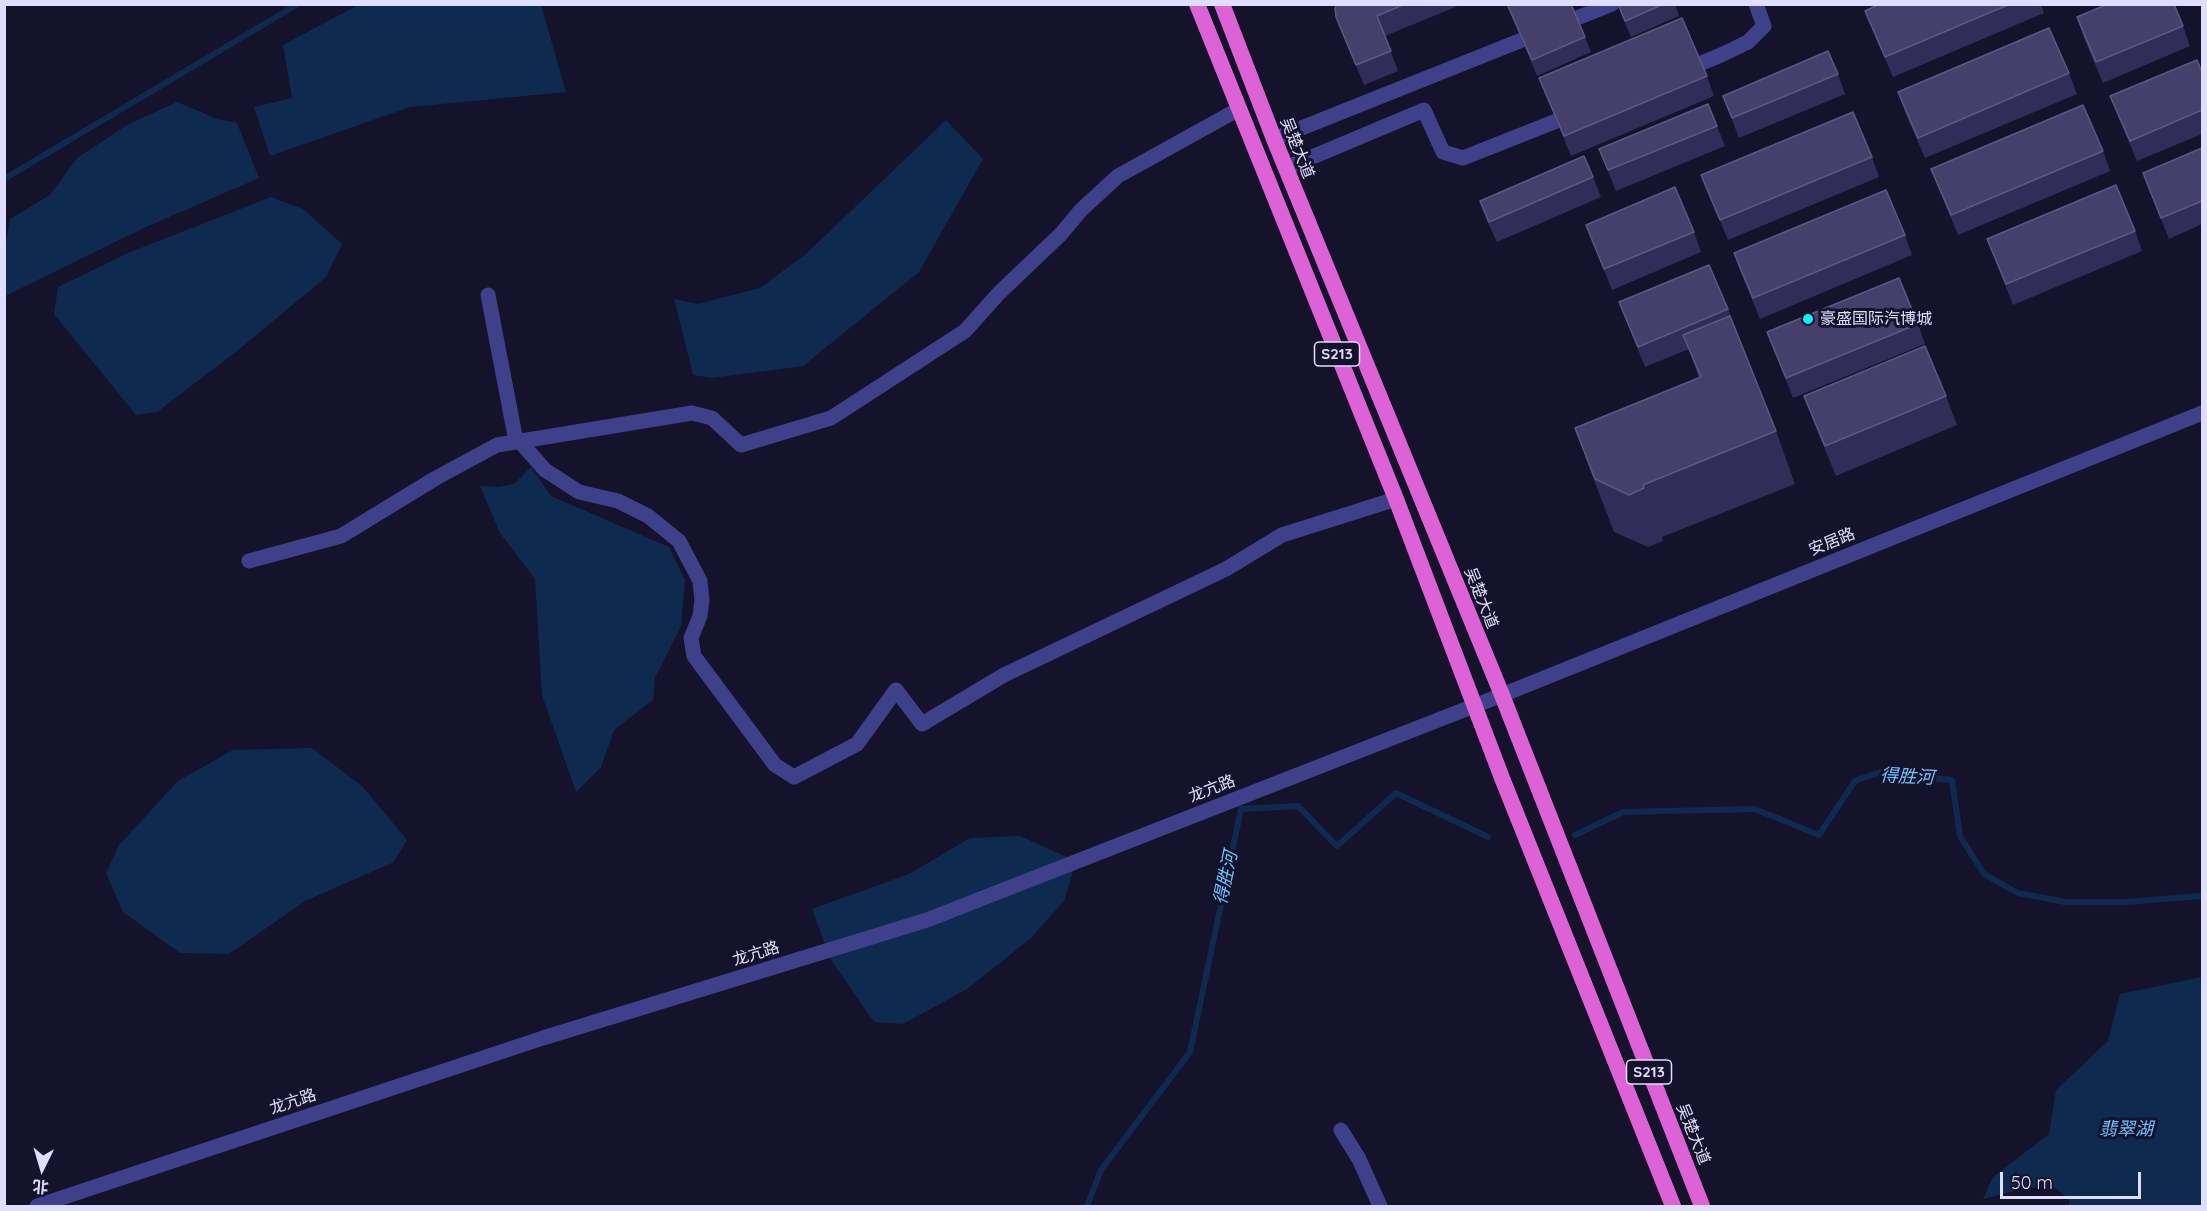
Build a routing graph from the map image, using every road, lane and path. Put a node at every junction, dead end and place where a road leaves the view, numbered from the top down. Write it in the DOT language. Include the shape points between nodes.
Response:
graph roads {
  1 [pos="1197,4"];
  2 [pos="1222,4"];
  3 [pos="1612,4"];
  4 [pos="1756,4"];
  5 [pos="1667,77"];
  6 [pos="1592,107"];
  7 [pos="1239,109"];
  8 [pos="1274,139"];
  9 [pos="1286,168"];
  10 [pos="488,295"];
  11 [pos="2202,413"];
  12 [pos="520,441"];
  13 [pos="1396,499"];
  14 [pos="249,561"];
  15 [pos="1502,695"];
  16 [pos="1475,705"];
  17 [pos="1341,1130"];
  18 [pos="37,1206"];
  19 [pos="1380,1206"];
  20 [pos="1672,1206"];
  21 [pos="1702,1206"];
  1 -- 7 [label="highway, S213"];
  2 -- 8 [label="highway, 吴楚大道 / S213"];
  3 -- 8 [label="street"];
  4 -- 5 [label="street" via="1764,26 1748,42"];
  6 -- 9 [label="street" via="1463,158 1443,152 1424,110"];
  7 -- 12 [label="street" via="1118,176 965,331 831,418 741,445 712,418 692,413"];
  7 -- 13 [label="highway, S213"];
  8 -- 9 [label="highway, 吴楚大道 / S213"];
  9 -- 15 [label="highway, 吴楚大道 / S213"];
  10 -- 12 [label="street"];
  11 -- 15 [label="street, 安居路"];
  12 -- 13 [label="street" via="545,470 579,492 618,501 648,516 679,541 700,581 700,616 691,638 694,656 775,765 794,777 857,744 896,690 922,724 1004,675 1226,569 1282,535"];
  12 -- 14 [label="street" via="497,445 341,536"];
  13 -- 16 [label="highway, S213"];
  15 -- 16 [label="street, 安居路"];
  15 -- 21 [label="highway, 吴楚大道 / S213"];
  16 -- 18 [label="street, 龙亢路" via="927,920 543,1038"];
  16 -- 20 [label="highway, S213"];
  17 -- 19 [label="street"];
}
